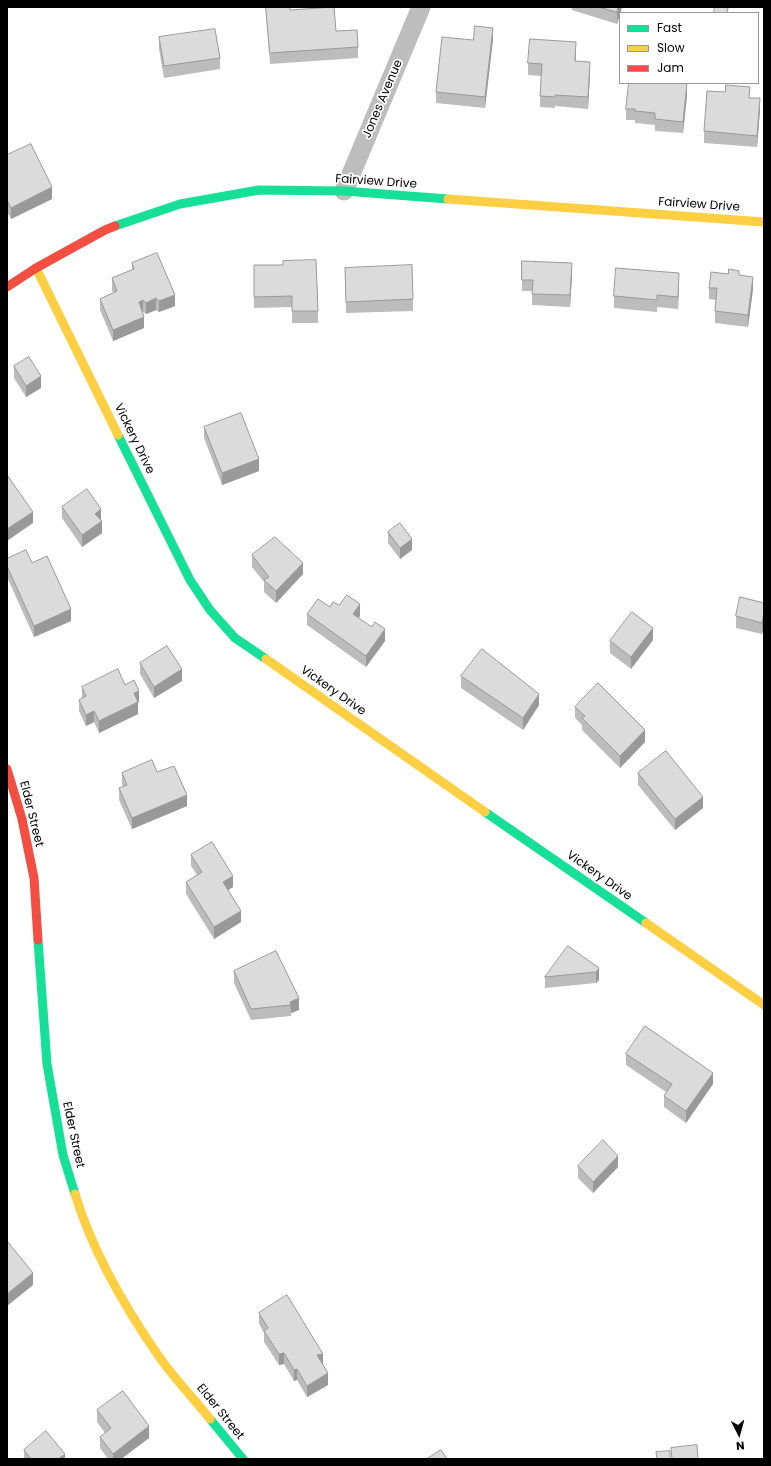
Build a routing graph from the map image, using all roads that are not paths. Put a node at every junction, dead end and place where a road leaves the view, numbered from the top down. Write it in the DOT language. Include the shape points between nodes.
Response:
graph roads {
  1 [pos="421,7"];
  2 [pos="344,191"];
  3 [pos="764,222"];
  4 [pos="36,268"];
  5 [pos="7,287"];
  6 [pos="7,768"];
  7 [pos="764,1005"];
  8 [pos="243,1459"];
  1 -- 2 [label="street, Jones Avenue"];
  2 -- 3 [label="street, Fairview Drive"];
  2 -- 4 [label="street, Fairview Drive" via="259,190 180,204 105,230"];
  4 -- 5 [label="street, Fairview Drive"];
  4 -- 7 [label="street, Vickery Drive" via="190,580 210,610 235,638"];
  6 -- 8 [label="street, Elder Street" via="22,819 34,878 48,1074 63,1155 78,1204 102,1262 126,1307 161,1359"];
}
